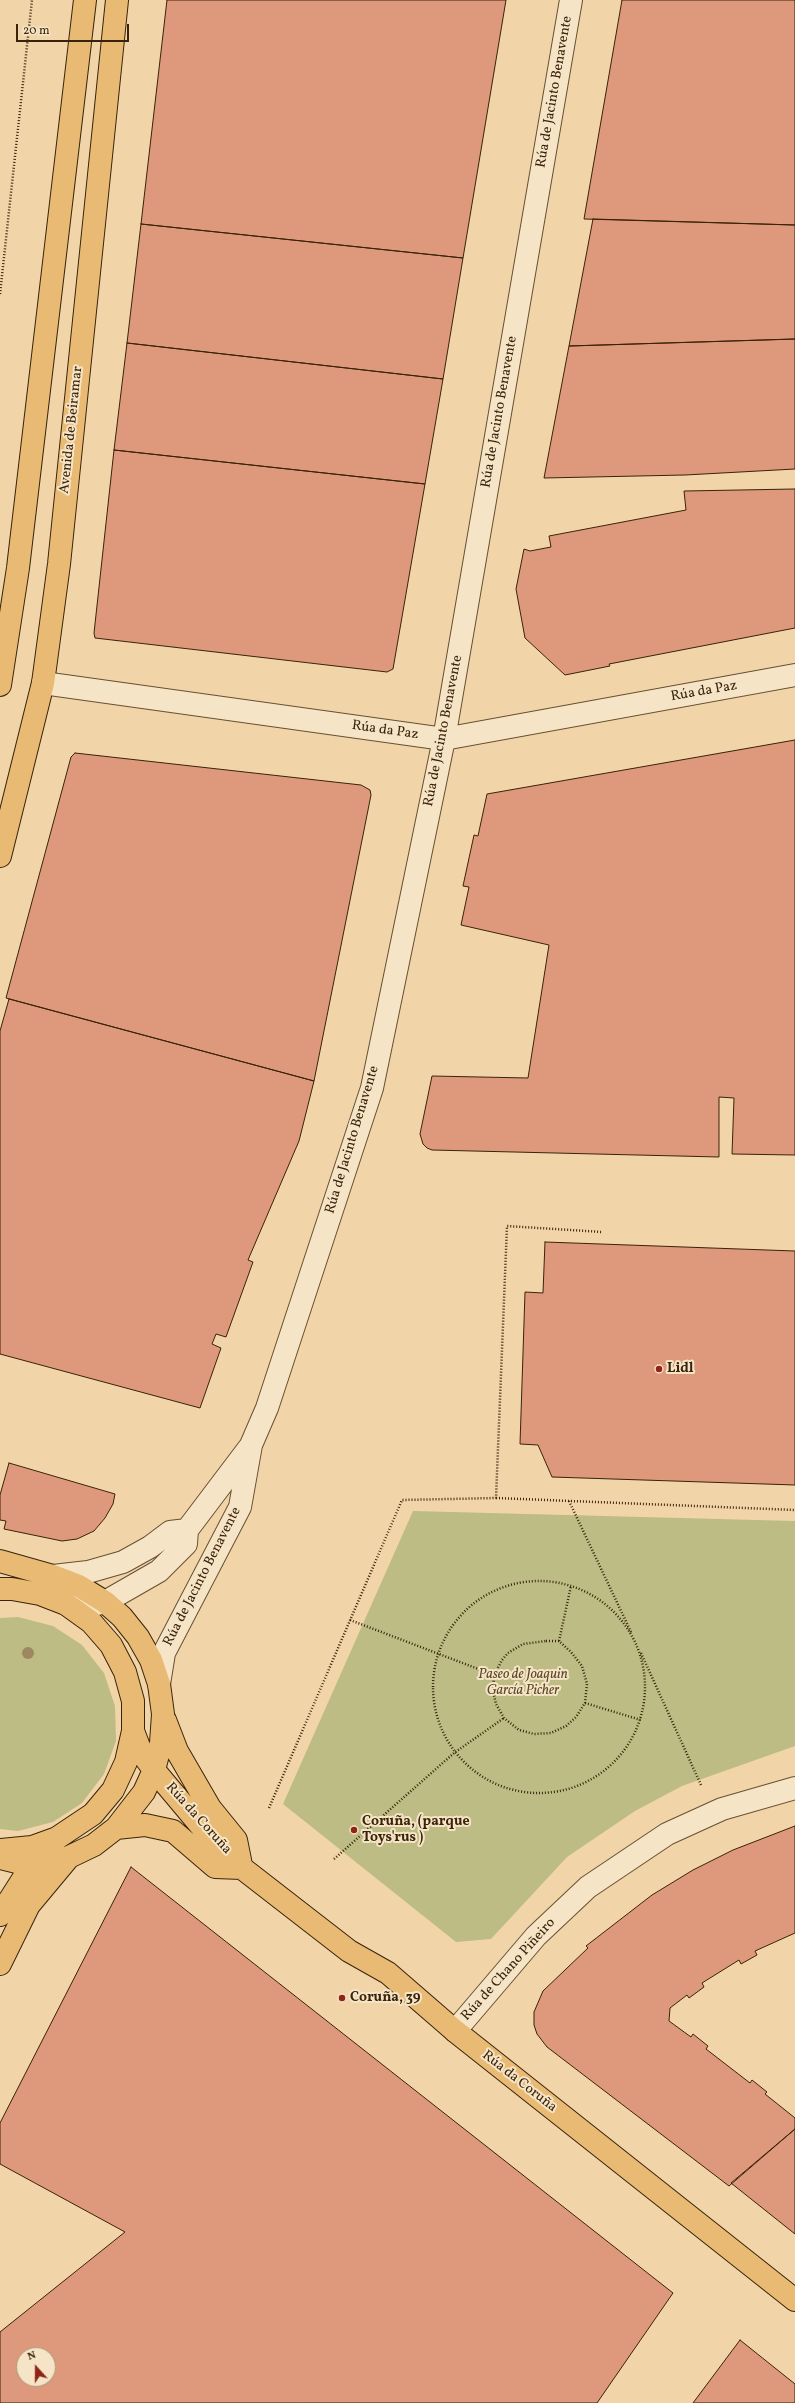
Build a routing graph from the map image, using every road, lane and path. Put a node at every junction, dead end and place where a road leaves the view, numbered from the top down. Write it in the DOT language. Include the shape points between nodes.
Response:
graph roads {
  1 [pos="32,0"];
  2 [pos="85,0"];
  3 [pos="117,0"];
  4 [pos="571,0"];
  5 [pos="0,294"];
  6 [pos="795,675"];
  7 [pos="43,683"];
  8 [pos="0,685"];
  9 [pos="444,739"];
  10 [pos="0,856"];
  11 [pos="602,1232"];
  12 [pos="251,1445"];
  13 [pos="496,1498"];
  14 [pos="569,1501"];
  15 [pos="795,1510"];
  16 [pos="187,1530"];
  17 [pos="0,1561"];
  18 [pos="53,1576"];
  19 [pos="571,1586"];
  20 [pos="0,1589"];
  21 [pos="106,1602"];
  22 [pos="66,1604"];
  23 [pos="350,1620"];
  24 [pos="559,1641"];
  25 [pos="639,1648"];
  26 [pos="438,1654"];
  27 [pos="494,1675"];
  28 [pos="159,1684"];
  29 [pos="585,1703"];
  30 [pos="163,1714"];
  31 [pos="504,1718"];
  32 [pos="641,1720"];
  33 [pos="133,1731"];
  34 [pos="454,1754"];
  35 [pos="154,1770"];
  36 [pos="795,1788"];
  37 [pos="703,1789"];
  38 [pos="269,1808"];
  39 [pos="116,1828"];
  40 [pos="57,1838"];
  41 [pos="0,1850"];
  42 [pos="70,1857"];
  43 [pos="0,1858"];
  44 [pos="334,1859"];
  45 [pos="34,1866"];
  46 [pos="242,1868"];
  47 [pos="0,1915"];
  48 [pos="0,1964"];
  49 [pos="455,2031"];
  50 [pos="795,2300"];
  1 -- 5 [label="path"];
  2 -- 8 [label="main road" via="19,560"];
  3 -- 7 [label="main road, Avenida de Beiramar" via="59,564"];
  4 -- 9 [label="street, Rúa de Jacinto Benavente"];
  6 -- 9 [label="street, Rúa da Paz"];
  7 -- 9 [label="street, Rúa da Paz"];
  7 -- 10 [label="main road, Avenida de Beiramar"];
  9 -- 12 [label="street, Rúa de Jacinto Benavente" via="372,1088 267,1408"];
  11 -- 13 [label="path" via="507,1226"];
  12 -- 16 [label="street, Rúa de Jacinto Benavente"];
  12 -- 28 [label="street, Rúa de Jacinto Benavente" via="240,1507 164,1653"];
  13 -- 14 [label="path"];
  13 -- 23 [label="path" via="402,1500"];
  14 -- 15 [label="path"];
  14 -- 25 [label="path"];
  16 -- 18 [label="street" via="170,1532 150,1547 122,1562 88,1572"];
  16 -- 21 [label="street, Rúa de Jacinto Benavente" via="186,1544 159,1571"];
  17 -- 18 [label="main road"];
  18 -- 21 [label="main road" via="79,1586"];
  19 -- 24 [label="path"];
  19 -- 25 [label="path" via="599,1599 623,1621"];
  19 -- 26 [label="path" via="533,1581 506,1586 476,1602 453,1625"];
  20 -- 22 [label="main road" via="40,1594"];
  21 -- 22 [label="street, Rúa de Jacinto Benavente" via="85,1607"];
  21 -- 28 [label="main road" via="138,1637 151,1660"];
  22 -- 33 [label="main road" via="91,1622 111,1645 125,1672 133,1701"];
  23 -- 26 [label="path"];
  23 -- 38 [label="path"];
  24 -- 27 [label="path" via="522,1644 502,1660"];
  24 -- 29 [label="path" via="582,1666 587,1684"];
  25 -- 32 [label="path" via="646,1681"];
  25 -- 37 [label="path"];
  26 -- 27 [label="path"];
  26 -- 34 [label="path" via="433,1684 435,1704 446,1740"];
  27 -- 31 [label="path" via="493,1691 496,1704"];
  28 -- 30 [label="main road"];
  29 -- 31 [label="path" via="566,1726 551,1733 534,1734 520,1730"];
  29 -- 32 [label="path"];
  30 -- 35 [label="main road" via="161,1743"];
  30 -- 46 [label="main road" via="177,1751 191,1777 210,1808 236,1840"];
  31 -- 34 [label="path"];
  32 -- 34 [label="path" via="621,1755 598,1776 564,1791 520,1792 486,1780"];
  33 -- 35 [label="main road, Rúa da Coruña" via="140,1752"];
  33 -- 40 [label="main road" via="126,1762 112,1790 93,1814"];
  34 -- 44 [label="path"];
  35 -- 39 [label="main road" via="144,1792"];
  35 -- 46 [label="main road, Rúa da Coruña" via="206,1832"];
  36 -- 49 [label="street, Rúa de Chano Piñeiro" via="722,1809 667,1834 588,1887 536,1936"];
  39 -- 42 [label="main road" via="94,1845"];
  39 -- 46 [label="main road, Rúa da Coruña" via="145,1825 173,1831 215,1867"];
  40 -- 41 [label="main road" via="32,1847"];
  40 -- 45 [label="main road"];
  42 -- 45 [label="main road"];
  42 -- 48 [label="main road" via="29,1905"];
  43 -- 45 [label="main road"];
  45 -- 47 [label="main road"];
  46 -- 49 [label="main road, Rúa da Coruña" via="349,1951 388,1972"];
  49 -- 50 [label="main road, Rúa da Coruña"];
}
